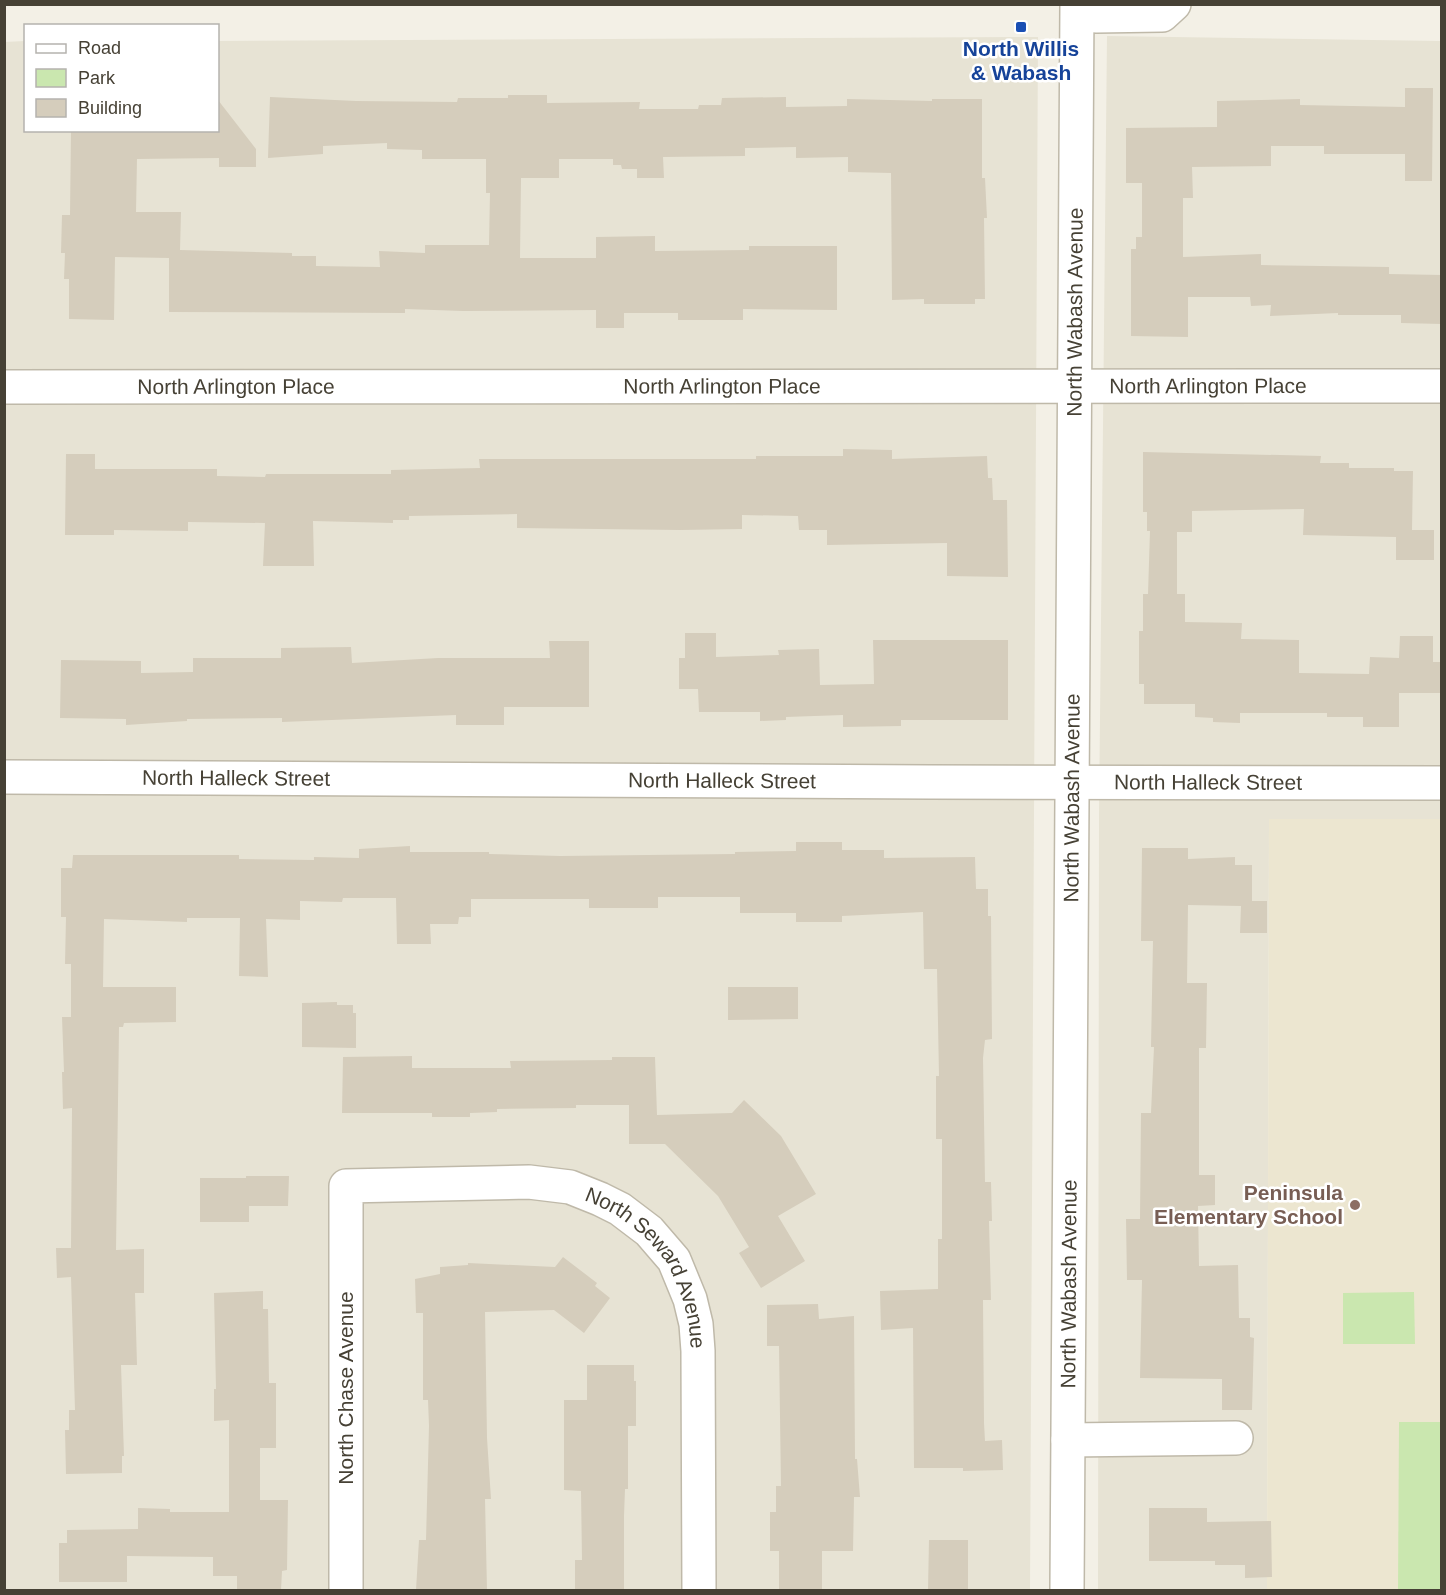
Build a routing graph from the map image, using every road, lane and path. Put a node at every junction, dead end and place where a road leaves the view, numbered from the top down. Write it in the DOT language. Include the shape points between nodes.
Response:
graph roads {
  1 [pos="1077,4"];
  2 [pos="1084,4"];
  3 [pos="1174,4"];
  4 [pos="1442,386"];
  5 [pos="4,387"];
  6 [pos="1073,388"];
  7 [pos="4,777"];
  8 [pos="1071,782"];
  9 [pos="1442,783"];
  10 [pos="346,1186"];
  11 [pos="1236,1438"];
  12 [pos="1068,1440"];
  13 [pos="346,1590"];
  14 [pos="699,1590"];
  15 [pos="1067,1590"];
  1 -- 6 [label="street, North Wabash Avenue"];
  2 -- 3 [label="street" via="1096,16 1162,15"];
  4 -- 6 [label="street, North Arlington Place"];
  5 -- 6 [label="street, North Arlington Place"];
  6 -- 8 [label="street, North Wabash Avenue"];
  7 -- 8 [label="street, North Halleck Street"];
  8 -- 9 [label="street, North Halleck Street"];
  8 -- 12 [label="street, North Wabash Avenue"];
  10 -- 13 [label="street, North Chase Avenue"];
  10 -- 14 [label="street, North Seward Avenue" via="529,1182 570,1187 620,1209 649,1231 675,1260 690,1299 698,1351"];
  11 -- 12 [label="street"];
  12 -- 15 [label="street, North Wabash Avenue"];
}
